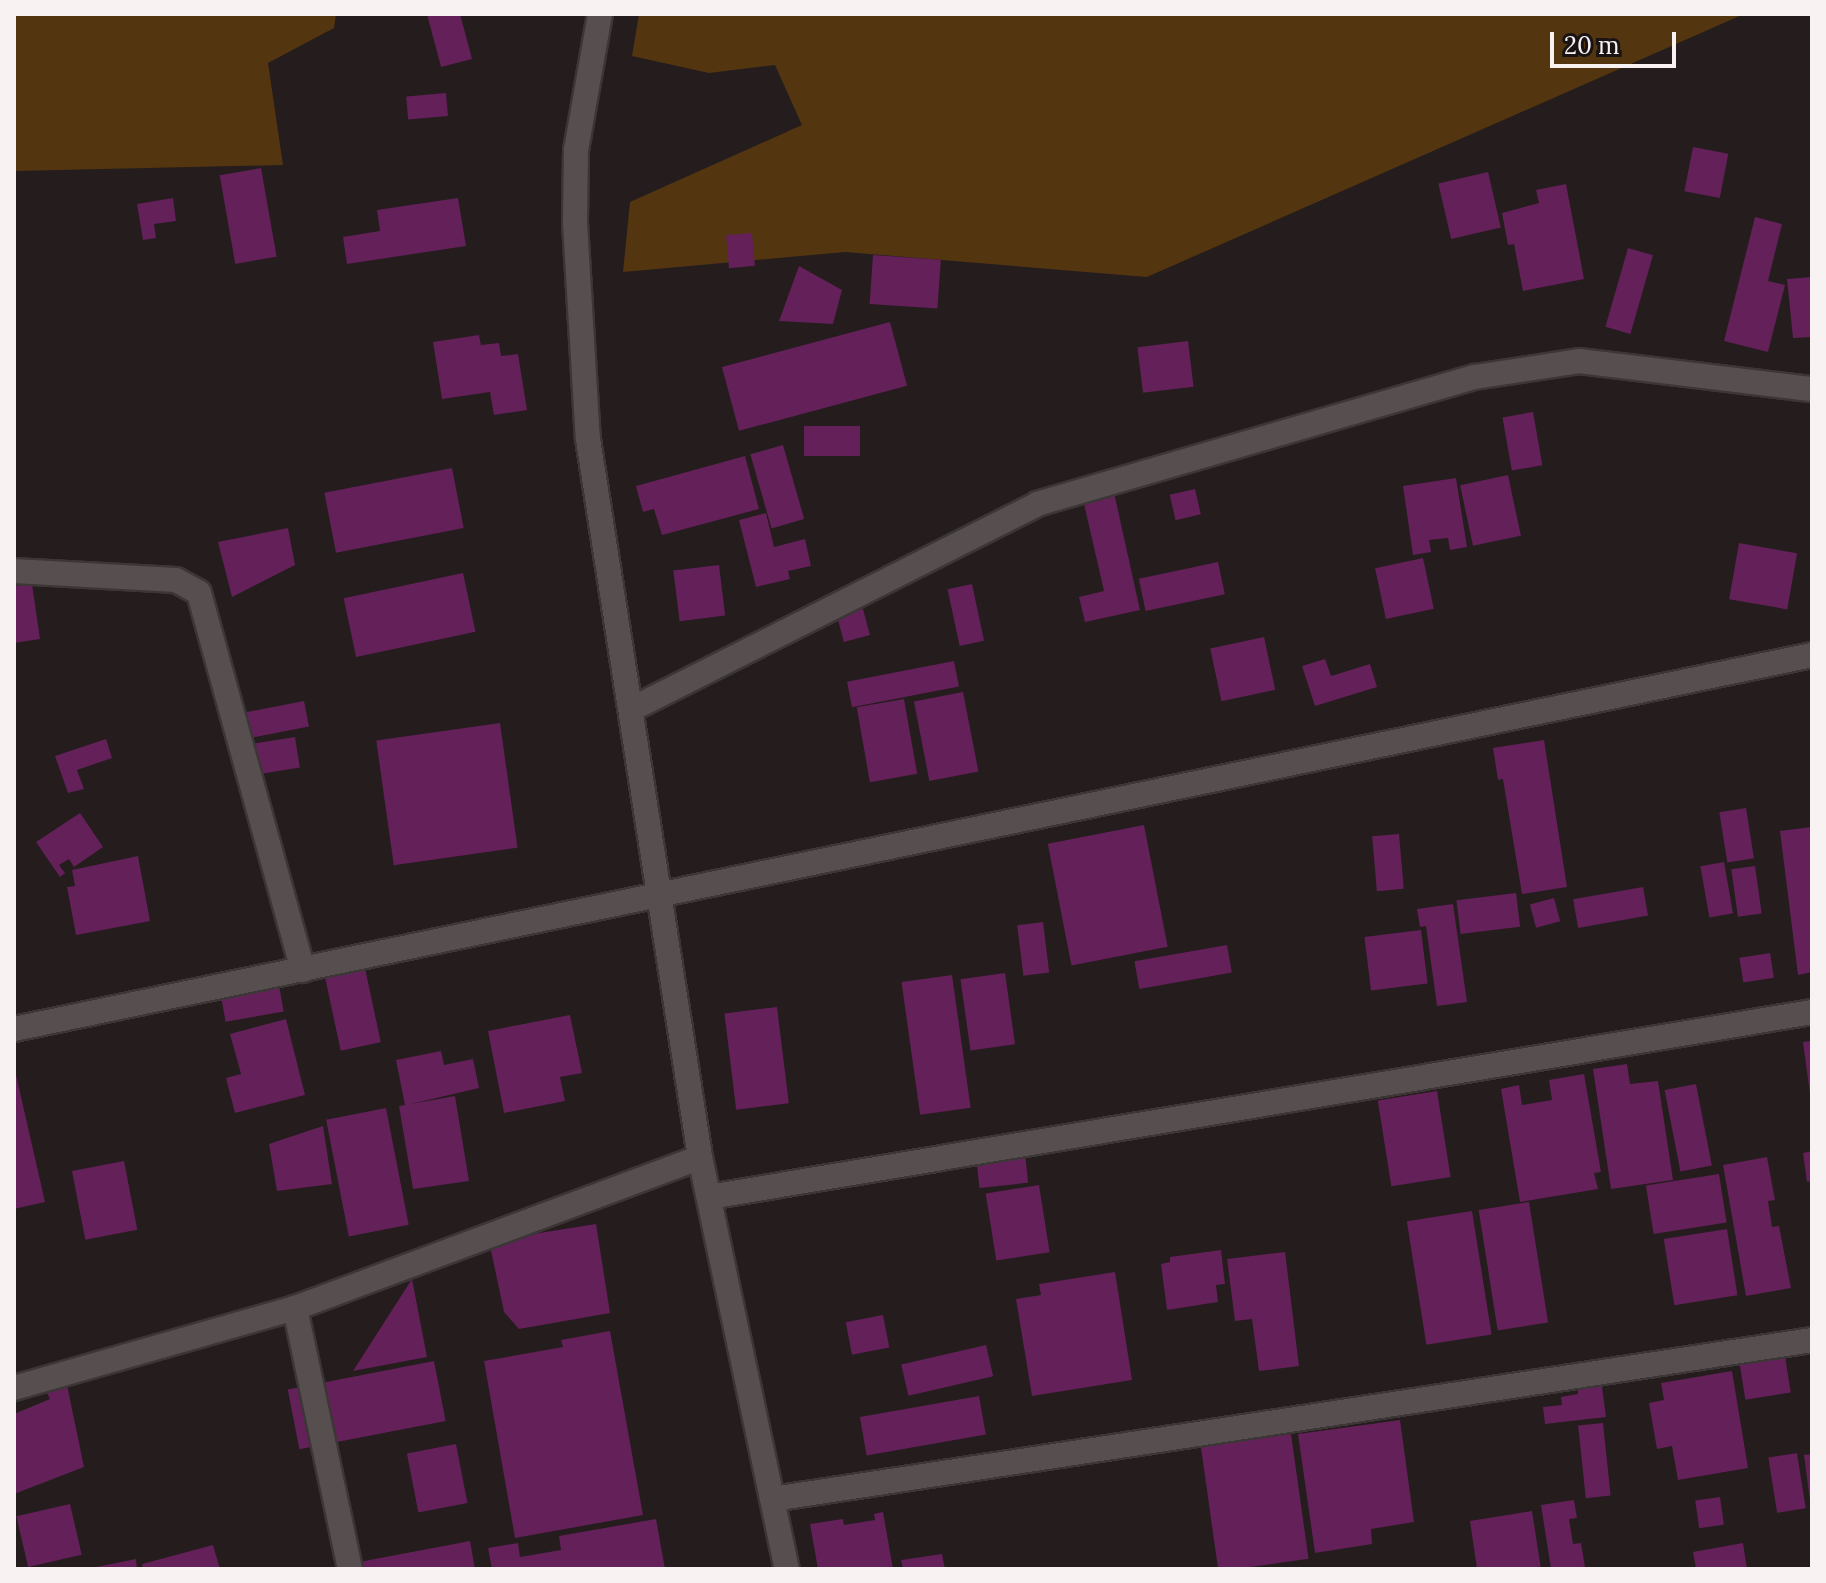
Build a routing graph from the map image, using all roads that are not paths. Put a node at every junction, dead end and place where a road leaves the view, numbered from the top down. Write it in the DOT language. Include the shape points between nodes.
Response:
graph roads {
  1 [pos="600,14"];
  2 [pos="1812,389"];
  3 [pos="14,571"];
  4 [pos="1812,655"];
  5 [pos="632,709"];
  6 [pos="657,897"];
  7 [pos="303,970"];
  8 [pos="1812,1012"];
  9 [pos="14,1029"];
  10 [pos="700,1157"];
  11 [pos="709,1197"];
  12 [pos="295,1308"];
  13 [pos="1812,1340"];
  14 [pos="14,1388"];
  15 [pos="773,1499"];
  16 [pos="350,1569"];
  17 [pos="787,1569"];
  1 -- 5 [label="street" via="576,150 575,223 588,439"];
  2 -- 5 [label="street" via="1579,361 1475,377 1037,504"];
  3 -- 7 [label="street" via="176,580 199,593"];
  4 -- 6 [label="street"];
  5 -- 6 [label="street"];
  6 -- 7 [label="street"];
  6 -- 10 [label="street"];
  7 -- 9 [label="street"];
  8 -- 11 [label="street"];
  10 -- 11 [label="street"];
  10 -- 12 [label="street"];
  11 -- 15 [label="street"];
  12 -- 14 [label="street"];
  12 -- 16 [label="street"];
  13 -- 15 [label="street"];
  15 -- 17 [label="street"];
}
